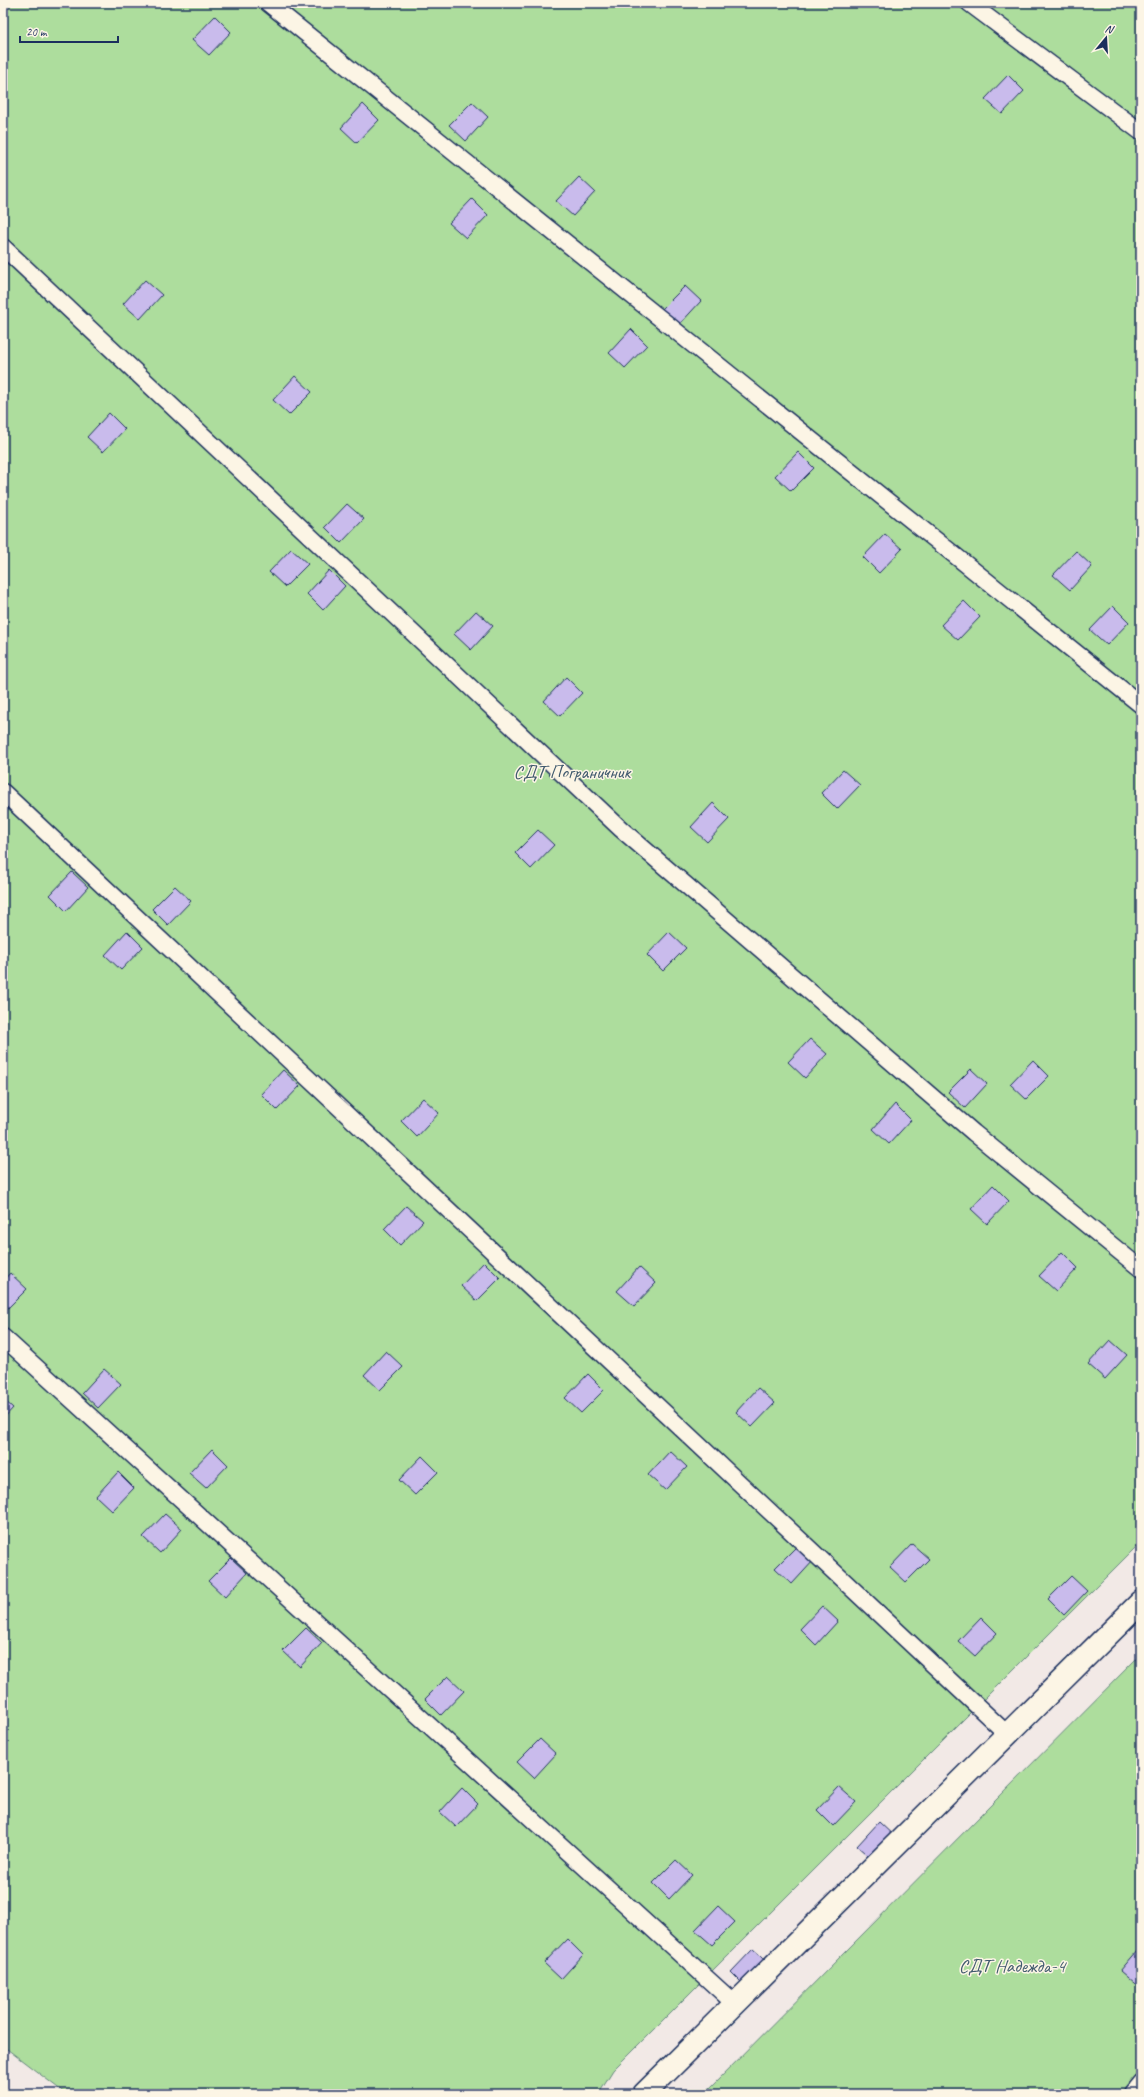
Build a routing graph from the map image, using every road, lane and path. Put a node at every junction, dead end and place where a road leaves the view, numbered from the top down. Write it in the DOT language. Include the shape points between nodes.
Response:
graph roads {
  1 [pos="268,3"];
  2 [pos="969,3"];
  3 [pos="1141,132"];
  4 [pos="3,248"];
  5 [pos="1141,705"];
  6 [pos="3,792"];
  7 [pos="1141,1269"];
  8 [pos="3,1337"];
  9 [pos="1141,1602"];
  10 [pos="1007,1734"];
  11 [pos="735,2004"];
  12 [pos="1141,2083"];
  13 [pos="644,2094"];
  14 [pos="1132,2094"];
  1 -- 5 [label="lane"];
  2 -- 3 [label="lane"];
  4 -- 7 [label="lane" via="622,829 974,1133"];
  6 -- 10 [label="lane"];
  8 -- 11 [label="lane"];
  9 -- 10 [label="street"];
  10 -- 11 [label="street"];
  11 -- 13 [label="street"];
  12 -- 14 [label="lane"];
}
